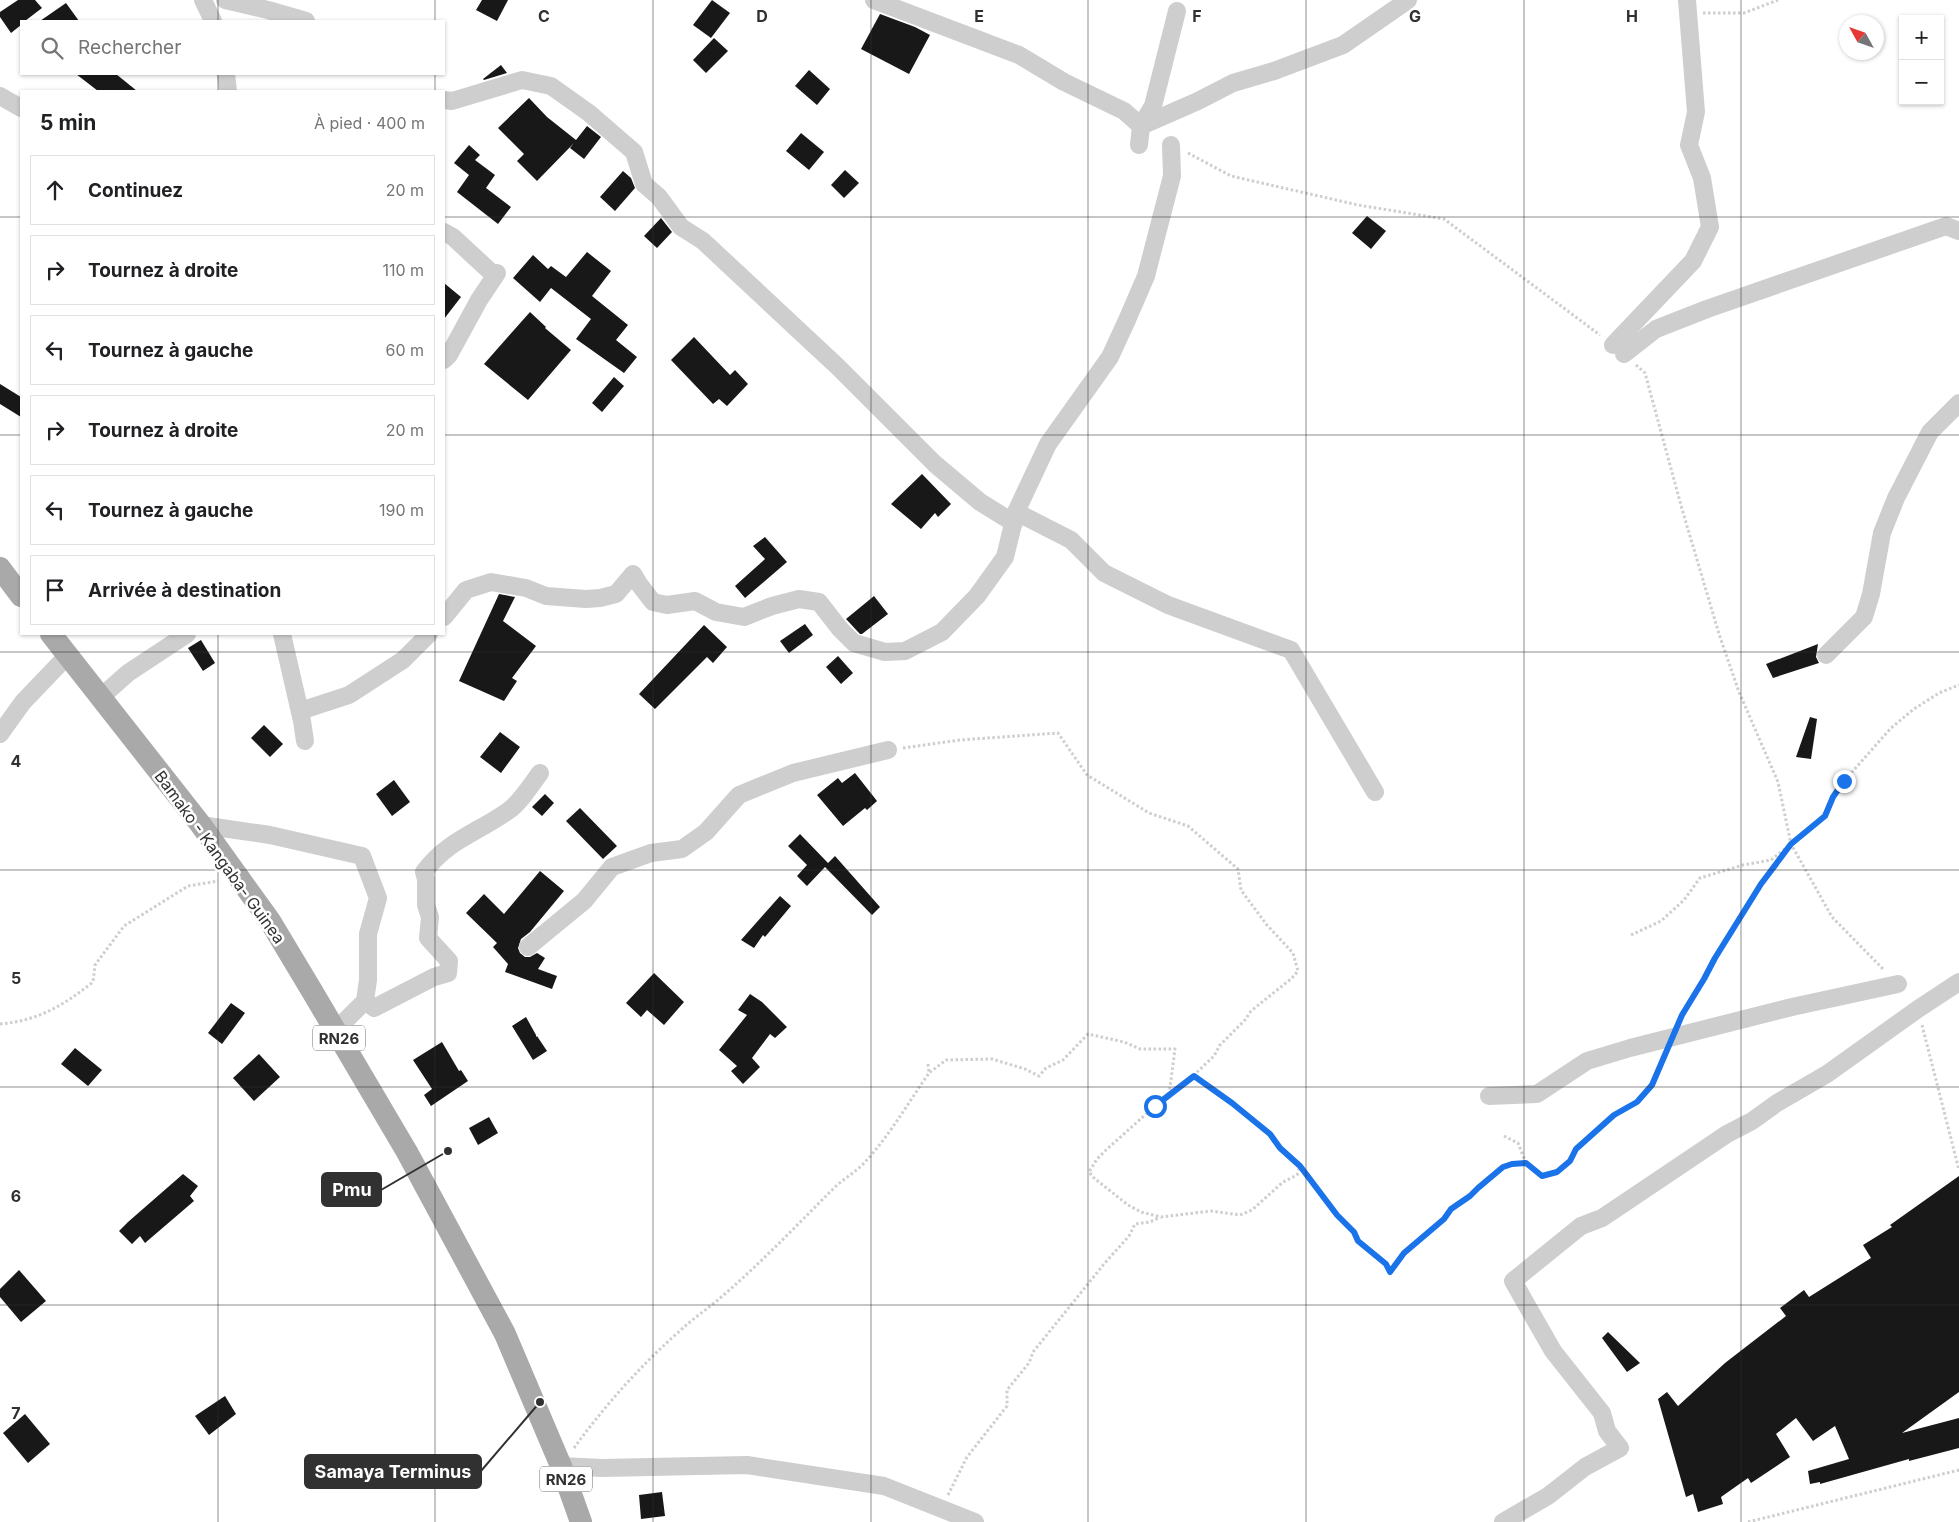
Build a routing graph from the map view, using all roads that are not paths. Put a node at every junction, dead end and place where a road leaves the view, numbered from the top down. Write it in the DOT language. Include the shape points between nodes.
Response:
graph roads {
  1 [pos="203,0"];
  2 [pos="225,0"];
  3 [pos="874,0"];
  4 [pos="1408,0"];
  5 [pos="1688,6"];
  6 [pos="1178,12"];
  7 [pos="213,20"];
  8 [pos="303,20"];
  9 [pos="226,75"];
  10 [pos="228,90"];
  11 [pos="0,96"];
  12 [pos="445,100"];
  13 [pos="20,107"];
  14 [pos="1141,126"];
  15 [pos="1171,144"];
  16 [pos="1139,145"];
  17 [pos="1959,231"];
  18 [pos="445,233"];
  19 [pos="445,359"];
  20 [pos="1959,403"];
  21 [pos="1015,517"];
  22 [pos="0,568"];
  23 [pos="20,595"];
  24 [pos="445,616"];
  25 [pos="52,635"];
  26 [pos="185,635"];
  27 [pos="282,635"];
  28 [pos="428,635"];
  29 [pos="68,655"];
  30 [pos="1826,655"];
  31 [pos="101,697"];
  32 [pos="300,711"];
  33 [pos="0,734"];
  34 [pos="305,741"];
  35 [pos="888,750"];
  36 [pos="540,773"];
  37 [pos="1375,792"];
  38 [pos="201,825"];
  39 [pos="528,947"];
  40 [pos="1959,982"];
  41 [pos="1898,984"];
  42 [pos="365,1001"];
  43 [pos="335,1031"];
  44 [pos="1489,1096"];
  45 [pos="561,1466"];
  46 [pos="581,1522"];
  47 [pos="975,1522"];
  48 [pos="1503,1522"];
  1 -- 7 [label="street"];
  2 -- 8 [label="street"];
  3 -- 14 [label="street" via="1019,56 1124,111"];
  4 -- 14 [label="street" via="1343,45 1233,83"];
  5 -- 17 [label="street" via="1696,112 1689,144 1702,178 1710,227 1693,261 1619,350 1656,329 1707,309 1946,226"];
  6 -- 14 [label="street" via="1153,106"];
  9 -- 10 [label="street"];
  11 -- 13 [label="street"];
  12 -- 21 [label="street" via="452,101 522,80 551,86 634,152 644,184 659,197 681,227 703,242 838,367 935,464 980,502"];
  14 -- 16 [label="street"];
  15 -- 21 [label="street" via="1172,176 1142,285 1110,357 1048,444"];
  18 -- 19 [label="street" via="495,274"];
  20 -- 30 [label="street" via="1930,432 1896,498 1882,533 1864,617"];
  21 -- 24 [label="street" via="1006,558 977,596 942,632 905,651 885,652 854,643 819,602 799,599 744,617 716,612 695,601 666,605 653,602 633,574 616,594 586,599 546,596 526,588 490,582 466,590"];
  21 -- 37 [label="street" via="1071,540 1104,573 1168,605 1292,650"];
  22 -- 23 [label="main road"];
  25 -- 29 [label="main road, Bamako - Kangaba- Guinea / RN26"];
  26 -- 31 [label="street" via="128,673"];
  27 -- 32 [label="street"];
  28 -- 32 [label="street" via="403,660 350,695"];
  29 -- 31 [label="main road, Bamako - Kangaba- Guinea / RN26"];
  29 -- 33 [label="street" via="23,702"];
  31 -- 38 [label="main road, Bamako - Kangaba- Guinea / RN26"];
  32 -- 34 [label="street"];
  35 -- 39 [label="street" via="793,773 739,795 706,832 682,849 651,852 612,867 584,901"];
  36 -- 42 [label="street" via="510,810 454,843 424,872 430,917 428,938 449,961 448,973 374,1008"];
  38 -- 42 [label="street" via="270,835 362,856 378,898 368,934"];
  38 -- 43 [label="main road, Bamako - Kangaba- Guinea / RN26" via="270,921"];
  40 -- 48 [label="street" via="1827,1074 1727,1134 1602,1218 1581,1226 1513,1281 1553,1350 1602,1413 1607,1431 1620,1448 1585,1466 1548,1496"];
  41 -- 44 [label="street" via="1792,1007 1587,1061 1537,1094"];
  42 -- 43 [label="street"];
  43 -- 45 [label="main road, Bamako - Kangaba- Guinea / RN26" via="407,1152 505,1334"];
  45 -- 46 [label="main road, Bamako - Kangaba- Guinea / RN26"];
  45 -- 47 [label="street" via="747,1465 884,1486"];
}
